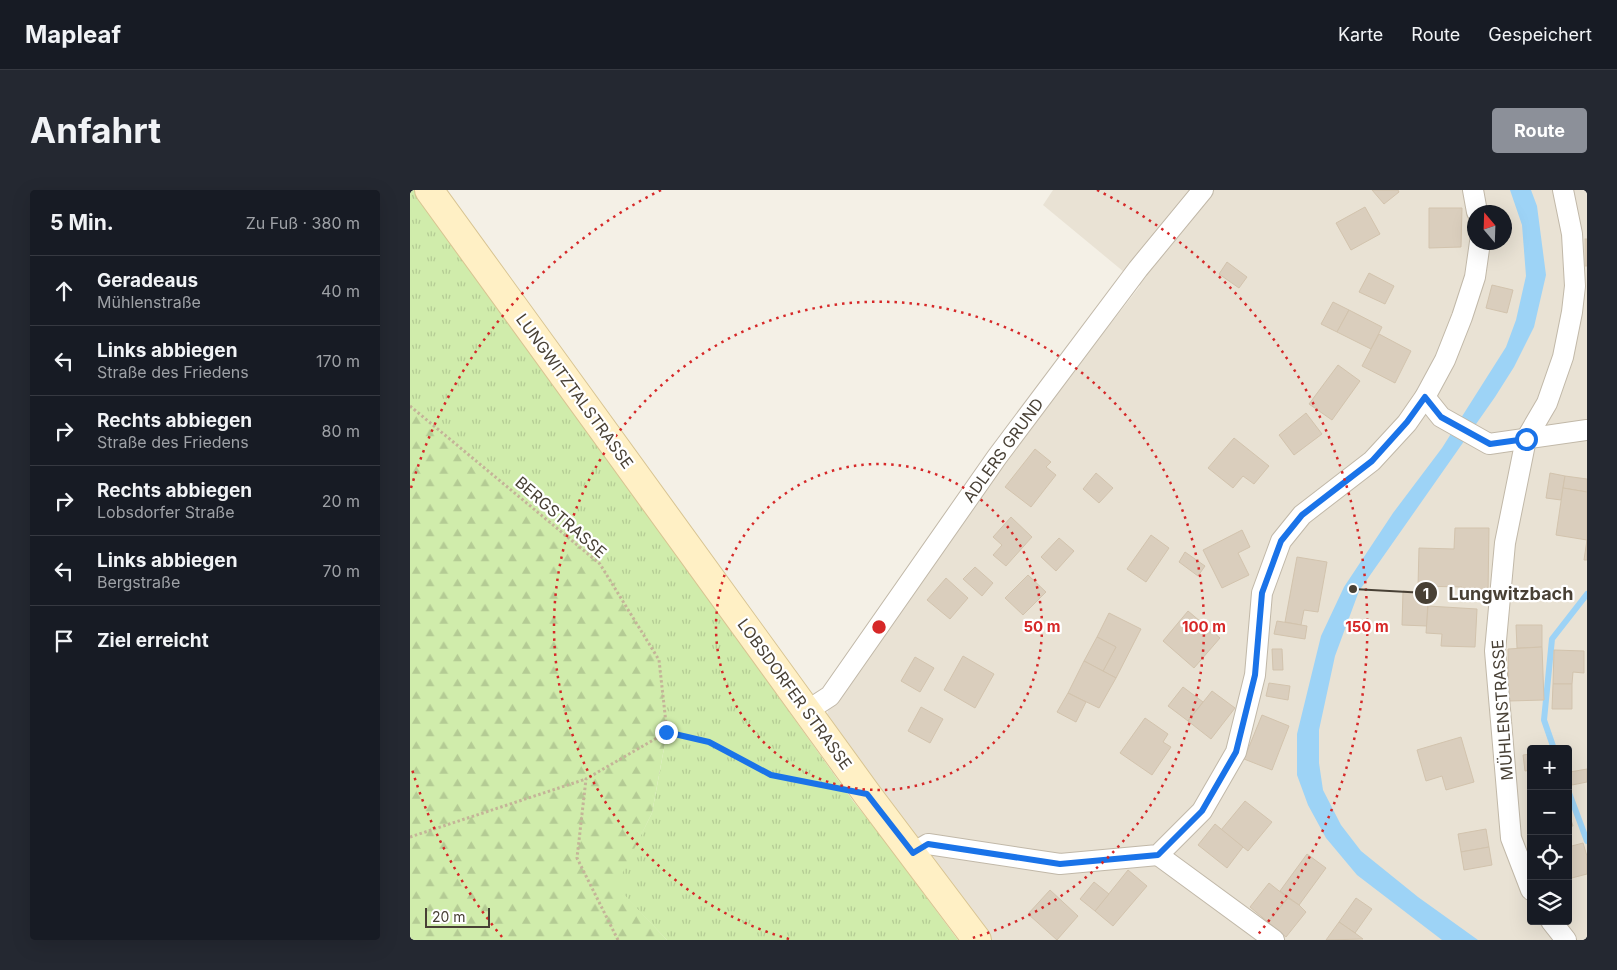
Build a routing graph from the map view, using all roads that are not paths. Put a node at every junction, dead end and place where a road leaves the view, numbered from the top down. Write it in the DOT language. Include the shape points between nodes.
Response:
graph roads {
  1 [pos="429,190"];
  2 [pos="1203,190"];
  3 [pos="1473,190"];
  4 [pos="1563,190"];
  5 [pos="1476,205"];
  6 [pos="1479,250"];
  7 [pos="1425,397"];
  8 [pos="1587,430"];
  9 [pos="1526,439"];
  10 [pos="720,592"];
  11 [pos="807,711"];
  12 [pos="913,853"];
  13 [pos="1158,855"];
  14 [pos="1527,880"];
  15 [pos="1554,925"];
  16 [pos="977,940"];
  17 [pos="1274,940"];
  18 [pos="1566,940"];
  1 -- 10 [label="main road, LUNGWITZTALSTRASSE"];
  2 -- 11 [label="street, ADLERS GRUND" via="1138,269 997,457 830,696"];
  3 -- 5 [label="street"];
  4 -- 9 [label="street, MÜHLENSTRASSE" via="1572,234 1575,286 1572,312 1563,357 1550,394"];
  6 -- 7 [label="street" via="1475,277 1462,317 1445,360"];
  7 -- 9 [label="street" via="1441,417 1490,444"];
  7 -- 13 [label="street" via="1372,461 1302,515 1281,541 1262,593 1255,675 1236,752 1202,811"];
  8 -- 9 [label="street"];
  9 -- 14 [label="street, MÜHLENSTRASSE" via="1505,543 1495,651 1511,838"];
  10 -- 11 [label="main road, LOBSDORFER STRASSE"];
  11 -- 12 [label="main road, LOBSDORFER STRASSE"];
  12 -- 13 [label="street" via="928,844 1060,864"];
  12 -- 16 [label="main road, LOBSDORFER STRASSE"];
  13 -- 17 [label="street"];
  15 -- 18 [label="street"];
}
